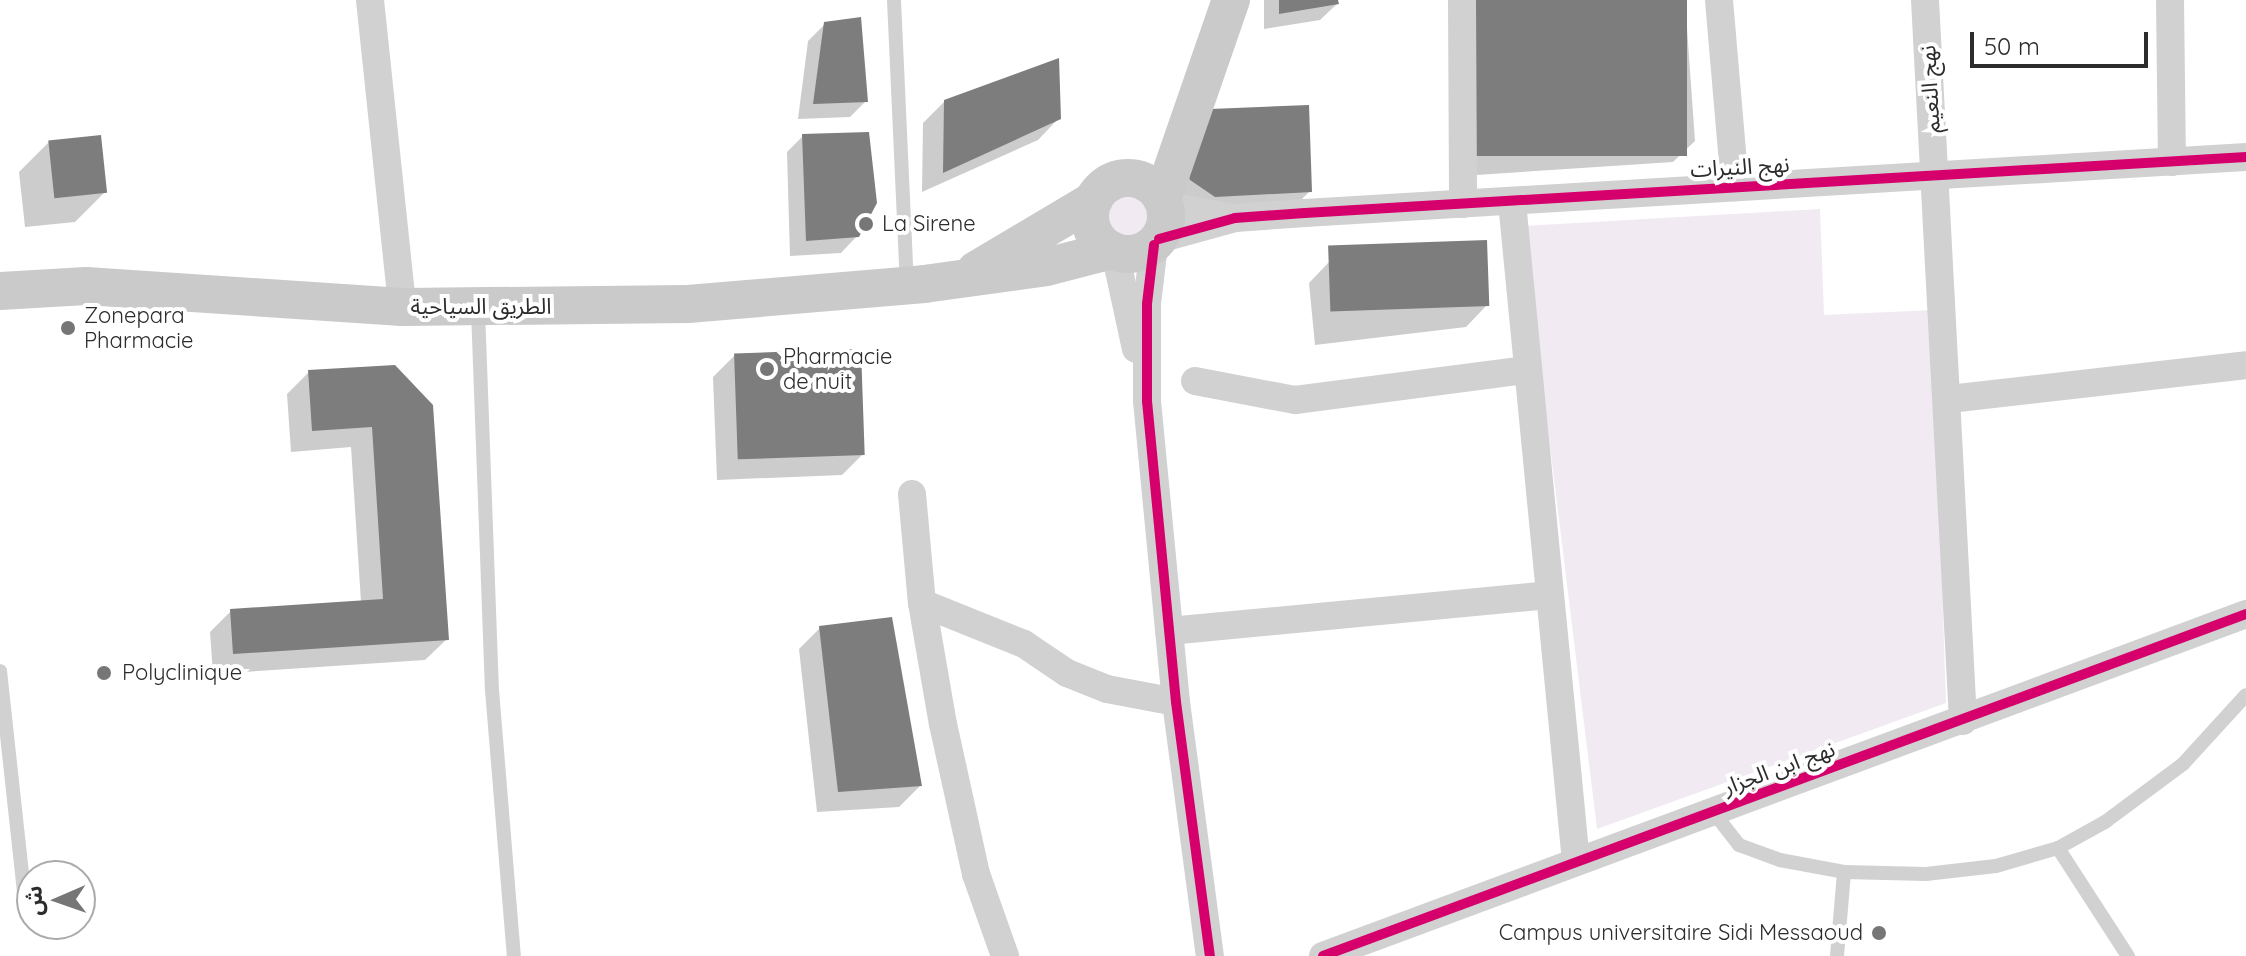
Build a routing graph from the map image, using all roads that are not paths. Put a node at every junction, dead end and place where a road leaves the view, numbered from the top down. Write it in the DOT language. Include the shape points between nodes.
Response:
graph roads {
  1 [pos="370,0"];
  2 [pos="894,0"];
  3 [pos="1231,0"];
  4 [pos="1462,0"];
  5 [pos="1719,0"];
  6 [pos="1925,0"];
  7 [pos="2170,0"];
  8 [pos="1199,84"];
  9 [pos="2246,157"];
  10 [pos="2172,162"];
  11 [pos="1935,178"];
  12 [pos="1735,187"];
  13 [pos="1104,190"];
  14 [pos="1512,202"];
  15 [pos="1463,204"];
  16 [pos="1160,222"];
  17 [pos="1114,251"];
  18 [pos="962,279"];
  19 [pos="907,286"];
  20 [pos="0,291"];
  21 [pos="402,307"];
  22 [pos="478,307"];
  23 [pos="2246,365"];
  24 [pos="1527,370"];
  25 [pos="1195,381"];
  26 [pos="1949,399"];
  27 [pos="1147,401"];
  28 [pos="912,494"];
  29 [pos="1549,595"];
  30 [pos="922,603"];
  31 [pos="2246,614"];
  32 [pos="1169,631"];
  33 [pos="0,671"];
  34 [pos="2246,695"];
  35 [pos="1176,702"];
  36 [pos="1963,721"];
  37 [pos="1714,813"];
  38 [pos="2058,848"];
  39 [pos="20,860"];
  40 [pos="1576,862"];
  41 [pos="1844,872"];
  42 [pos="1365,949"];
  43 [pos="514,956"];
  44 [pos="1005,956"];
  45 [pos="1210,956"];
  46 [pos="1323,956"];
  47 [pos="1837,956"];
  48 [pos="2128,956"];
  1 -- 21 [label="street"];
  2 -- 19 [label="lane"];
  3 -- 8 [label="main road"];
  4 -- 15 [label="street"];
  5 -- 12 [label="street"];
  6 -- 11 [label="street, نهج النعيم"];
  7 -- 10 [label="street"];
  8 -- 13 [label="main road, الطريق السياحية"];
  8 -- 16 [label="main road"];
  9 -- 10 [label="street, نهج النيرات"];
  10 -- 11 [label="street, نهج النيرات"];
  11 -- 12 [label="street, نهج النيرات"];
  11 -- 26 [label="street, نهج النعيم"];
  12 -- 14 [label="street, نهج النيرات"];
  13 -- 16 [label="main road" via="1146,183"];
  13 -- 17 [label="main road" via="1093,229"];
  13 -- 18 [label="main road, الطريق السياحية"];
  14 -- 15 [label="street, نهج النيرات"];
  14 -- 24 [label="street"];
  15 -- 16 [label="street, نهج النيرات"];
  16 -- 17 [label="main road" via="1136,254"];
  16 -- 27 [label="street" via="1147,304"];
  17 -- 18 [label="main road, الطريق السياحية"];
  17 -- 27 [label="street"];
  18 -- 19 [label="main road, الطريق السياحية"];
  19 -- 22 [label="main road, الطريق السياحية" via="688,304"];
  20 -- 21 [label="main road, الطريق السياحية" via="86,286"];
  21 -- 22 [label="main road, الطريق السياحية"];
  22 -- 43 [label="lane" via="492,690"];
  23 -- 26 [label="street"];
  24 -- 25 [label="street" via="1295,400"];
  24 -- 29 [label="street"];
  26 -- 36 [label="street, نهج النعيم"];
  27 -- 32 [label="street"];
  28 -- 30 [label="street"];
  29 -- 32 [label="street"];
  29 -- 40 [label="street"];
  30 -- 35 [label="street" via="1024,644 1067,673 1107,689"];
  30 -- 44 [label="street" via="976,874"];
  31 -- 36 [label="street, نهج ابن الجزار"];
  32 -- 35 [label="street"];
  33 -- 39 [label="lane"];
  34 -- 38 [label="lane" via="2183,764 2105,822"];
  35 -- 45 [label="street"];
  36 -- 37 [label="street, نهج ابن الجزار"];
  37 -- 40 [label="street, نهج ابن الجزار"];
  37 -- 41 [label="lane" via="1739,845 1780,860"];
  38 -- 41 [label="lane" via="1996,866 1926,874"];
  38 -- 48 [label="lane"];
  40 -- 42 [label="street, نهج ابن الجزار"];
  41 -- 47 [label="lane"];
  42 -- 46 [label="street, نهج ابن الجزار"];
}
